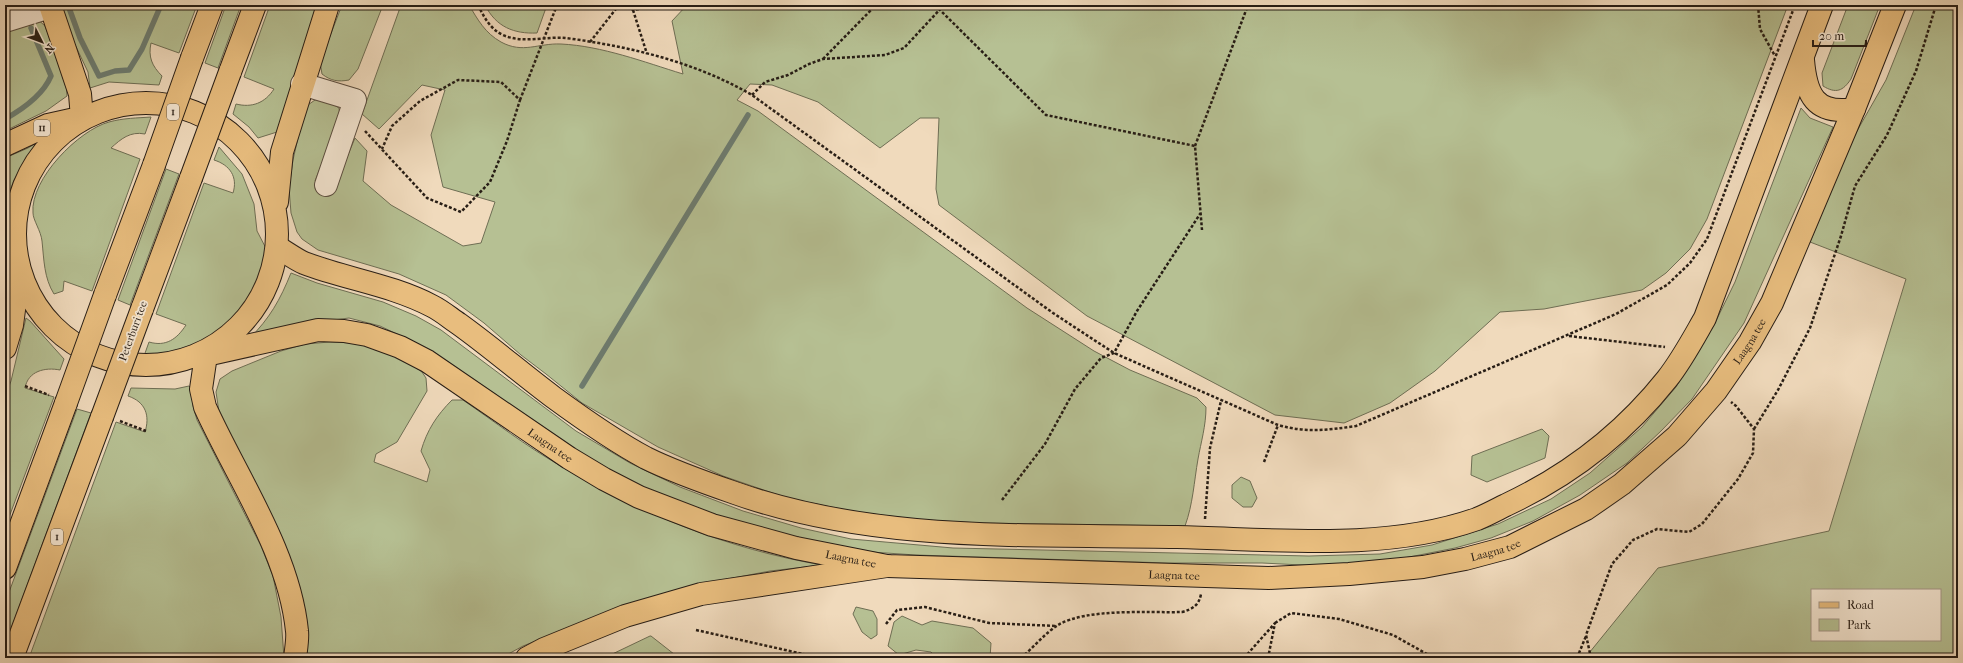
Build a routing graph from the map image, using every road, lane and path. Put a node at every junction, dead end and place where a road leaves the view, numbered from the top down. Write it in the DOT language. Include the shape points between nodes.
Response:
graph roads {
  1 [pos="212,5"];
  2 [pos="255,5"];
  3 [pos="328,5"];
  4 [pos="478,5"];
  5 [pos="557,5"];
  6 [pos="619,5"];
  7 [pos="628,5"];
  8 [pos="661,5"];
  9 [pos="876,5"];
  10 [pos="935,5"];
  11 [pos="944,5"];
  12 [pos="1248,5"];
  13 [pos="1758,5"];
  14 [pos="1795,5"];
  15 [pos="1822,5"];
  16 [pos="1895,5"];
  17 [pos="1936,5"];
  18 [pos="50,6"];
  19 [pos="633,10"];
  20 [pos="939,10"];
  21 [pos="5,21"];
  22 [pos="544,38"];
  23 [pos="590,42"];
  24 [pos="647,54"];
  25 [pos="1775,56"];
  26 [pos="1803,57"];
  27 [pos="823,59"];
  28 [pos="302,84"];
  29 [pos="752,95"];
  30 [pos="520,100"];
  31 [pos="1854,110"];
  32 [pos="350,115"];
  33 [pos="82,118"];
  34 [pos="5,144"];
  35 [pos="1195,146"];
  36 [pos="382,149"];
  37 [pos="326,185"];
  38 [pos="276,211"];
  39 [pos="1200,213"];
  40 [pos="10,223"];
  41 [pos="1202,230"];
  42 [pos="277,247"];
  43 [pos="19,272"];
  44 [pos="1567,335"];
  45 [pos="5,348"];
  46 [pos="1687,349"];
  47 [pos="1114,353"];
  48 [pos="206,355"];
  49 [pos="25,386"];
  50 [pos="1716,391"];
  51 [pos="60,400"];
  52 [pos="1221,401"];
  53 [pos="110,418"];
  54 [pos="1278,425"];
  55 [pos="1754,428"];
  56 [pos="146,431"];
  57 [pos="1264,462"];
  58 [pos="1002,500"];
  59 [pos="1205,522"];
  60 [pos="887,566"];
  61 [pos="5,568"];
  62 [pos="1202,588"];
  63 [pos="1275,623"];
  64 [pos="886,624"];
  65 [pos="1057,626"];
  66 [pos="696,630"];
  67 [pos="1586,635"];
  68 [pos="12,658"];
  69 [pos="295,658"];
  70 [pos="526,658"];
  71 [pos="821,658"];
  72 [pos="1021,658"];
  73 [pos="1244,658"];
  74 [pos="1268,658"];
  75 [pos="1434,658"];
  76 [pos="1577,658"];
  77 [pos="1591,658"];
  1 -- 51 [label="main road, 1, bridge" via="105,295"];
  2 -- 53 [label="main road, Peterburi tee / 1, bridge" via="142,309"];
  3 -- 28 [label="main road"];
  4 -- 22 [label="path" via="488,23 502,34 516,39"];
  5 -- 22 [label="path"];
  6 -- 23 [label="path"];
  7 -- 19 [label="path"];
  8 -- 19 [label="path"];
  9 -- 27 [label="path"];
  10 -- 20 [label="path"];
  11 -- 20 [label="path"];
  12 -- 35 [label="path"];
  13 -- 25 [label="path" via="1760,29"];
  14 -- 25 [label="path"];
  15 -- 26 [label="main road"];
  16 -- 31 [label="main road, Laagna tee"];
  17 -- 55 [label="path" via="1916,71 1887,135 1855,186 1810,328 1778,390"];
  18 -- 21 [label="lane"];
  18 -- 33 [label="main road" via="80,94"];
  19 -- 24 [label="path"];
  20 -- 27 [label="path" via="904,48 885,55"];
  20 -- 35 [label="path" via="1046,115"];
  22 -- 23 [label="path"];
  22 -- 30 [label="path"];
  23 -- 24 [label="path"];
  24 -- 29 [label="path" via="706,72"];
  25 -- 44 [label="path" via="1707,239 1690,263 1667,285 1616,314"];
  26 -- 31 [label="main road" via="1805,83 1811,96 1838,112"];
  26 -- 46 [label="main road" via="1710,305"];
  27 -- 29 [label="path" via="765,82"];
  28 -- 32 [label="lane" via="355,100"];
  28 -- 38 [label="main road" via="282,152"];
  29 -- 47 [label="path" via="1053,313"];
  30 -- 36 [label="path" via="501,82 458,80 414,106 392,126"];
  30 -- 36 [label="path" via="490,182 461,212 427,198"];
  31 -- 50 [label="main road, Laagna tee" via="1772,303 1750,342"];
  32 -- 36 [label="path"];
  32 -- 37 [label="lane"];
  33 -- 34 [label="main road, 11" via="48,125"];
  33 -- 38 [label="main road" via="122,104 165,103 206,116 240,141 266,180"];
  33 -- 40 [label="main road" via="58,135 37,159 22,187"];
  35 -- 39 [label="path"];
  38 -- 42 [label="main road"];
  39 -- 41 [label="path"];
  39 -- 47 [label="path" via="1137,311"];
  40 -- 43 [label="main road"];
  42 -- 46 [label="main road" via="302,262 376,284 433,306 486,343 594,426 655,462 776,507 880,526 949,533 1345,542 1412,535 1477,519 1530,494 1601,446 1633,417 1667,379"];
  42 -- 48 [label="main road" via="269,281 252,311"];
  43 -- 45 [label="main road" via="12,325"];
  43 -- 48 [label="main road, Laagna tee" via="36,306 61,335 94,355 131,364 170,366"];
  44 -- 46 [label="path"];
  44 -- 54 [label="path" via="1356,426 1322,431"];
  47 -- 52 [label="path"];
  47 -- 58 [label="path" via="1101,358 1075,389 1045,444"];
  48 -- 60 [label="main road, Laagna tee" via="318,330 367,335 400,347 427,361 569,458 639,497 712,525 796,548"];
  48 -- 69 [label="main road" via="201,389 205,406 275,550 290,591 297,632"];
  49 -- 51 [label="path"];
  50 -- 55 [label="path" via="1736,406"];
  50 -- 60 [label="main road, Laagna tee" via="1677,436 1604,497 1586,509 1510,547 1465,559 1423,567 1269,578"];
  51 -- 61 [label="main road, 1"];
  52 -- 54 [label="path"];
  52 -- 59 [label="path" via="1210,448"];
  53 -- 56 [label="path"];
  53 -- 68 [label="main road, Peterburi tee / 1"];
  54 -- 57 [label="path"];
  55 -- 67 [label="path" via="1754,453 1738,479 1702,524 1689,532 1657,529 1632,540 1612,564"];
  60 -- 70 [label="main road" via="702,594 625,616"];
  62 -- 65 [label="path" via="1197,605 1182,612 1091,615 1075,618"];
  63 -- 73 [label="path"];
  63 -- 74 [label="path"];
  63 -- 75 [label="path" via="1291,613 1339,619 1393,635"];
  64 -- 65 [label="path" via="897,610 925,607 989,623"];
  65 -- 72 [label="path"];
  66 -- 71 [label="path"];
  67 -- 76 [label="path"];
  67 -- 77 [label="path"];
}
